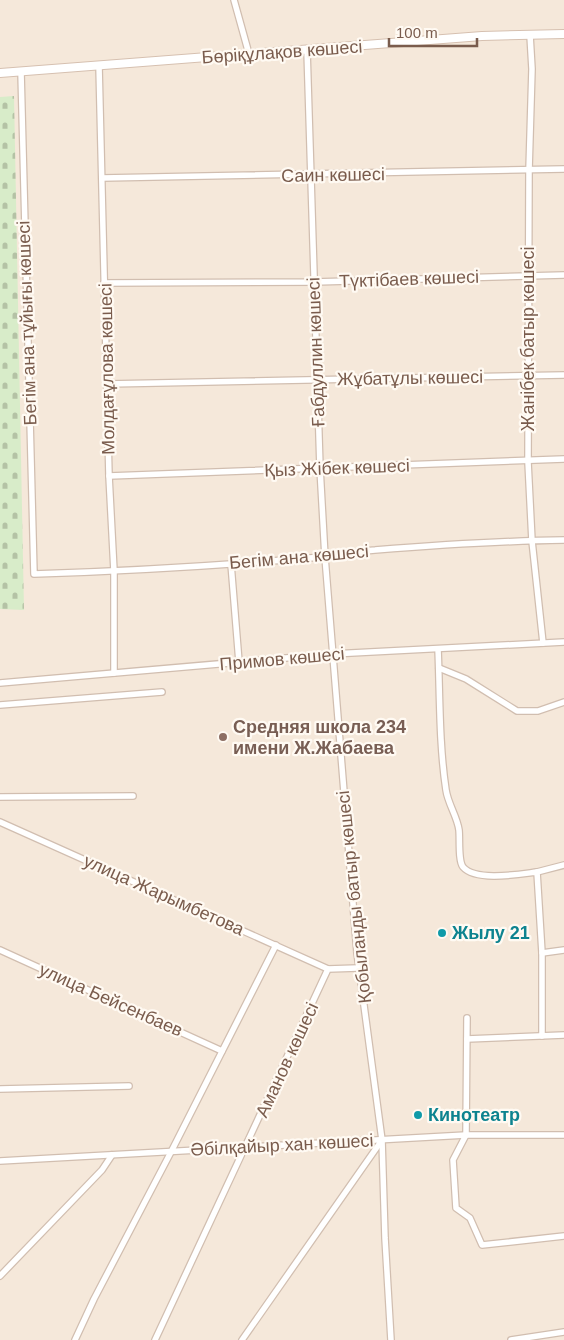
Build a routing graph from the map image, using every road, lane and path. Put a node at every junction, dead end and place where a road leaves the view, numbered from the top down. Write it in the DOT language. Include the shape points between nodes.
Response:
graph roads {
  1 [pos="234,0"];
  2 [pos="564,34"];
  3 [pos="530,35"];
  4 [pos="307,50"];
  5 [pos="249,54"];
  6 [pos="99,66"];
  7 [pos="20,72"];
  8 [pos="0,74"];
  9 [pos="564,169"];
  10 [pos="529,170"];
  11 [pos="310,175"];
  12 [pos="102,178"];
  13 [pos="564,275"];
  14 [pos="528,276"];
  15 [pos="314,282"];
  16 [pos="104,283"];
  17 [pos="528,376"];
  18 [pos="564,376"];
  19 [pos="317,380"];
  20 [pos="107,384"];
  21 [pos="564,460"];
  22 [pos="528,462"];
  23 [pos="320,468"];
  24 [pos="109,476"];
  25 [pos="564,540"];
  26 [pos="532,541"];
  27 [pos="325,557"];
  28 [pos="231,564"];
  29 [pos="114,572"];
  30 [pos="34,574"];
  31 [pos="564,642"];
  32 [pos="543,643"];
  33 [pos="438,649"];
  34 [pos="332,654"];
  35 [pos="239,662"];
  36 [pos="439,668"];
  37 [pos="114,673"];
  38 [pos="0,683"];
  39 [pos="162,692"];
  40 [pos="564,702"];
  41 [pos="0,705"];
  42 [pos="133,796"];
  43 [pos="0,797"];
  44 [pos="0,822"];
  45 [pos="564,865"];
  46 [pos="537,872"];
  47 [pos="276,945"];
  48 [pos="0,950"];
  49 [pos="564,950"];
  50 [pos="542,953"];
  51 [pos="358,968"];
  52 [pos="328,969"];
  53 [pos="467,1018"];
  54 [pos="564,1035"];
  55 [pos="542,1036"];
  56 [pos="467,1039"];
  57 [pos="222,1051"];
  58 [pos="128,1086"];
  59 [pos="0,1089"];
  60 [pos="466,1135"];
  61 [pos="564,1135"];
  62 [pos="382,1140"];
  63 [pos="246,1147"];
  64 [pos="171,1152"];
  65 [pos="112,1156"];
  66 [pos="0,1161"];
  67 [pos="564,1236"];
  68 [pos="0,1276"];
  69 [pos="564,1332"];
  70 [pos="74,1340"];
  71 [pos="155,1340"];
  72 [pos="242,1340"];
  73 [pos="392,1340"];
  74 [pos="511,1340"];
  1 -- 5 [label="street"];
  2 -- 3 [label="street, Бөріқұлақов көшесі"];
  3 -- 4 [label="street, Бөріқұлақов көшесі"];
  3 -- 10 [label="street, Жанібек батыр көшесі"];
  4 -- 5 [label="street, Бөріқұлақов көшесі"];
  4 -- 11 [label="street, Ғабдуллин көшесі"];
  5 -- 6 [label="street, Бөріқұлақов көшесі"];
  6 -- 7 [label="street, Бөріқұлақов көшесі"];
  6 -- 12 [label="street, Молдағұлова көшесі"];
  7 -- 8 [label="street, Бөріқұлақов көшесі"];
  7 -- 30 [label="street, Бегім ана тұйығы көшесі"];
  9 -- 10 [label="street, Саин көшесі"];
  10 -- 11 [label="street, Саин көшесі"];
  10 -- 14 [label="street, Жанібек батыр көшесі"];
  11 -- 12 [label="street, Саин көшесі"];
  11 -- 15 [label="street, Ғабдуллин көшесі"];
  12 -- 16 [label="street, Молдағұлова көшесі"];
  13 -- 14 [label="street, Түктібаев көшесі"];
  14 -- 15 [label="street, Түктібаев көшесі"];
  14 -- 17 [label="street, Жанібек батыр көшесі"];
  15 -- 16 [label="street, Түктібаев көшесі"];
  15 -- 19 [label="street, Ғабдуллин көшесі"];
  16 -- 20 [label="street, Молдағұлова көшесі"];
  17 -- 18 [label="street, Жұбатұлы көшесі"];
  17 -- 19 [label="street, Жұбатұлы көшесі"];
  17 -- 22 [label="street, Жанібек батыр көшесі"];
  19 -- 20 [label="street, Жұбатұлы көшесі"];
  19 -- 23 [label="street, Ғабдуллин көшесі"];
  20 -- 24 [label="street, Молдағұлова көшесі"];
  21 -- 22 [label="street, Қыз Жібек көшесі"];
  22 -- 23 [label="street, Қыз Жібек көшесі"];
  22 -- 26 [label="street, Жанібек батыр көшесі"];
  23 -- 24 [label="street, Қыз Жібек көшесі"];
  23 -- 27 [label="street, Ғабдуллин көшесі"];
  24 -- 29 [label="street, Молдағұлова көшесі"];
  25 -- 26 [label="street, Бегім ана көшесі"];
  26 -- 27 [label="street, Бегім ана көшесі" via="372,550"];
  26 -- 32 [label="street, Жанібек батыр көшесі"];
  27 -- 28 [label="street, Бегім ана көшесі"];
  27 -- 34 [label="street, Ғабдуллин көшесі"];
  28 -- 29 [label="street, Бегім ана көшесі"];
  28 -- 35 [label="street"];
  29 -- 30 [label="street, Бегім ана көшесі"];
  29 -- 37 [label="street, Молдағұлова көшесі"];
  31 -- 32 [label="street, Примов көшесі"];
  32 -- 33 [label="street, Примов көшесі"];
  33 -- 34 [label="street, Примов көшесі"];
  33 -- 36 [label="street"];
  34 -- 35 [label="street, Примов көшесі"];
  34 -- 51 [label="street, Қобыланды батыр көшесі"];
  35 -- 37 [label="street, Примов көшесі"];
  36 -- 40 [label="street" via="466,679 517,711 538,710"];
  36 -- 46 [label="street" via="442,758 446,792 459,828 460,862 464,869 495,877"];
  37 -- 38 [label="street, Примов көшесі"];
  39 -- 41 [label="street"];
  42 -- 43 [label="street"];
  44 -- 47 [label="street, улица Жарымбетова"];
  45 -- 46 [label="street"];
  46 -- 50 [label="street"];
  47 -- 52 [label="street, улица Жарымбетова"];
  47 -- 57 [label="street"];
  48 -- 57 [label="street, улица Бейсенбаев"];
  49 -- 50 [label="street"];
  50 -- 55 [label="street"];
  51 -- 52 [label="street"];
  51 -- 62 [label="street, Қобыланды батыр көшесі"];
  52 -- 63 [label="street, Аманов көшесі"];
  53 -- 56 [label="street"];
  54 -- 55 [label="street"];
  55 -- 56 [label="street"];
  56 -- 60 [label="street"];
  57 -- 64 [label="street"];
  58 -- 59 [label="street"];
  60 -- 61 [label="street, Әбілқайыр хан көшесі"];
  60 -- 62 [label="street, Әбілқайыр хан көшесі"];
  60 -- 67 [label="street" via="453,1160 456,1208 470,1218 482,1245"];
  62 -- 63 [label="street, Әбілқайыр хан көшесі"];
  62 -- 72 [label="street"];
  62 -- 73 [label="street, Қобыланды батыр көшесі"];
  63 -- 64 [label="street, Әбілқайыр хан көшесі"];
  63 -- 71 [label="street, Аманов көшесі"];
  64 -- 65 [label="street, Әбілқайыр хан көшесі"];
  64 -- 70 [label="street"];
  65 -- 66 [label="street, Әбілқайыр хан көшесі"];
  65 -- 68 [label="street"];
  69 -- 74 [label="street"];
}
